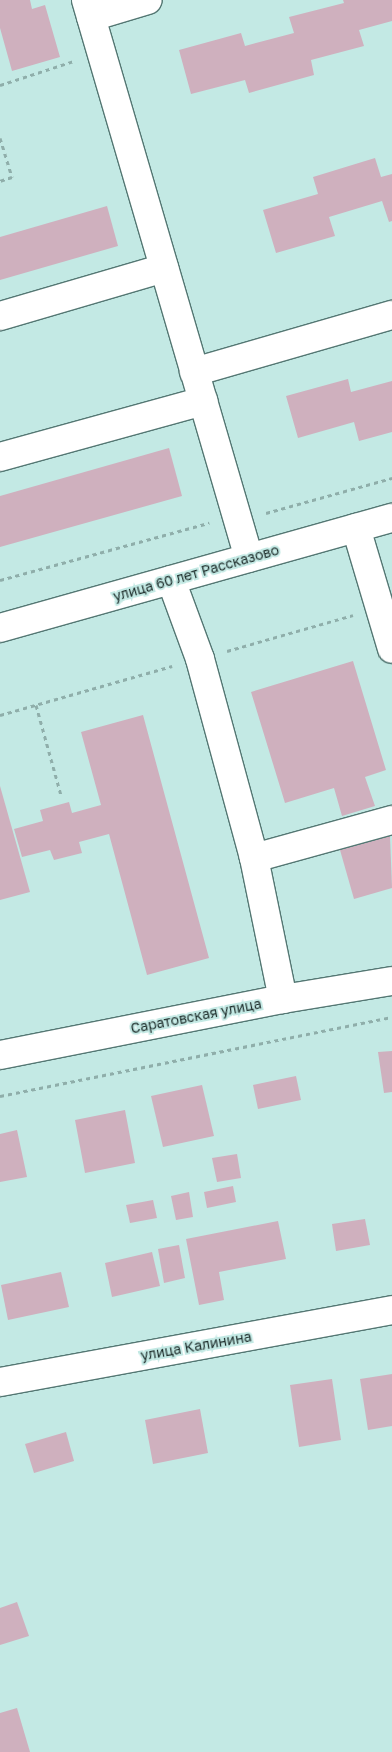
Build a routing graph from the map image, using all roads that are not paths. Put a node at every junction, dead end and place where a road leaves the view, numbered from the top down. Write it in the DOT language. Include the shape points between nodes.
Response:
graph roads {
  1 [pos="148,0"];
  2 [pos="88,9"];
  3 [pos="164,268"];
  4 [pos="392,315"];
  5 [pos="0,316"];
  6 [pos="194,372"];
  7 [pos="203,401"];
  8 [pos="0,457"];
  9 [pos="392,518"];
  10 [pos="356,528"];
  11 [pos="249,558"];
  12 [pos="171,580"];
  13 [pos="0,628"];
  14 [pos="392,650"];
  15 [pos="392,820"];
  16 [pos="254,858"];
  17 [pos="392,981"];
  18 [pos="283,999"];
  19 [pos="0,1055"];
  20 [pos="392,1310"];
  21 [pos="0,1382"];
  1 -- 2 [label="street"];
  2 -- 3 [label="street"];
  3 -- 5 [label="street"];
  3 -- 6 [label="street"];
  4 -- 6 [label="street"];
  6 -- 7 [label="street"];
  7 -- 8 [label="street"];
  7 -- 11 [label="street"];
  9 -- 10 [label="street, улица 60 лет Рассказово"];
  10 -- 11 [label="street, улица 60 лет Рассказово"];
  10 -- 14 [label="street"];
  11 -- 12 [label="street, улица 60 лет Рассказово"];
  12 -- 13 [label="street, улица 60 лет Рассказово"];
  12 -- 16 [label="street" via="200,659"];
  15 -- 16 [label="street"];
  16 -- 18 [label="street"];
  17 -- 18 [label="street, Саратовская улица"];
  18 -- 19 [label="street, Саратовская улица"];
  20 -- 21 [label="street, улица Калинина"];
}
